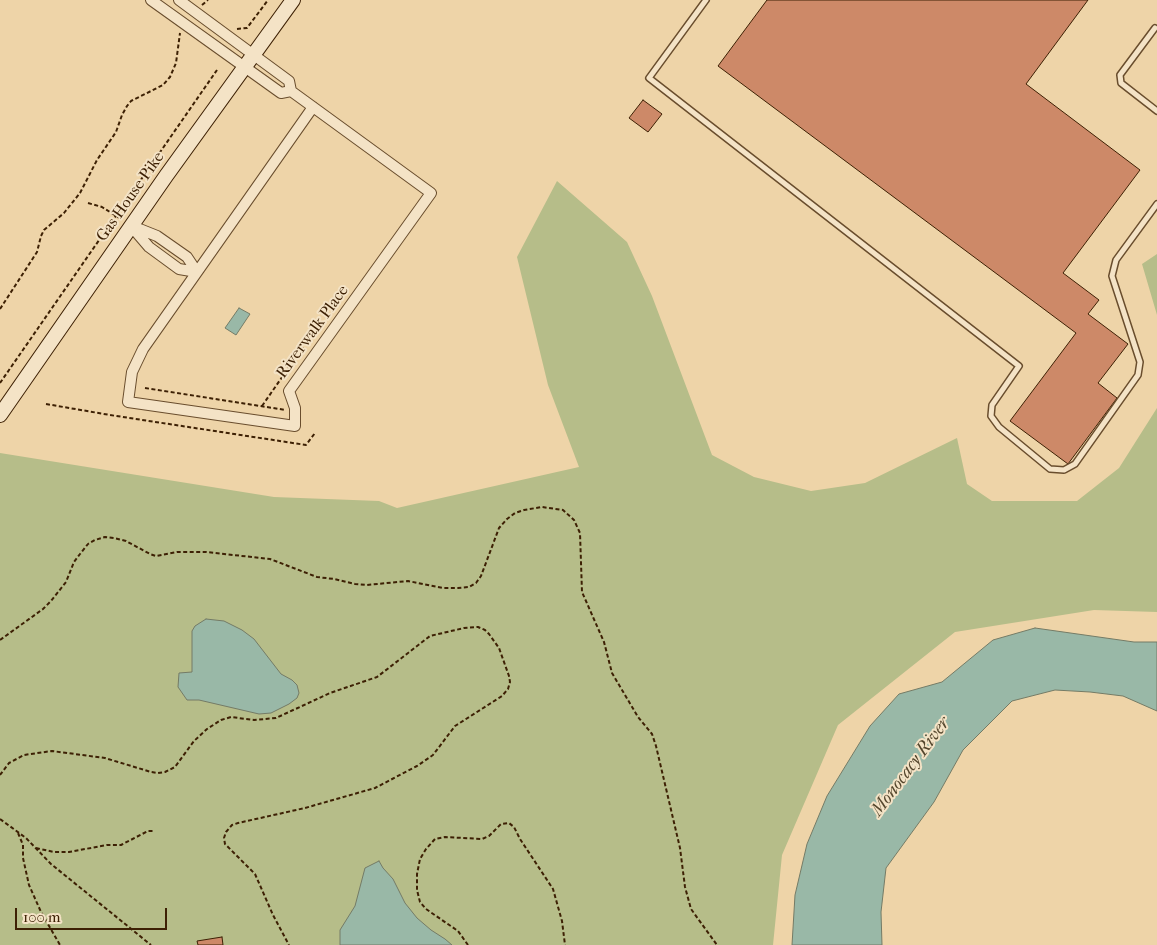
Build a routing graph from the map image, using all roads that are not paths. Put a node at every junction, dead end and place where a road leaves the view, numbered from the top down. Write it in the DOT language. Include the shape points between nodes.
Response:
graph roads {
  1 [pos="151,0"];
  2 [pos="179,0"];
  3 [pos="292,0"];
  4 [pos="706,0"];
  5 [pos="1156,28"];
  6 [pos="253,55"];
  7 [pos="244,67"];
  8 [pos="291,91"];
  9 [pos="313,107"];
  10 [pos="1157,111"];
  11 [pos="1157,204"];
  12 [pos="131,226"];
  13 [pos="197,272"];
  14 [pos="0,415"];
  1 -- 7 [label="street, Riverwalk Place"];
  2 -- 6 [label="street, Riverwalk Place"];
  3 -- 6 [label="main road, Gas House Pike"];
  4 -- 11 [label="lane" via="648,78 1019,366 992,404 991,416 999,427 1050,469 1064,470 1075,464 1138,375 1140,362 1112,276 1116,260"];
  5 -- 10 [label="lane" via="1120,75 1121,83"];
  6 -- 7 [label="main road, Gas House Pike"];
  6 -- 8 [label="street, Riverwalk Place" via="289,81"];
  7 -- 8 [label="street, Riverwalk Place" via="281,93"];
  7 -- 12 [label="main road, Gas House Pike"];
  8 -- 9 [label="street, Riverwalk Place"];
  9 -- 13 [label="street, Riverwalk Place"];
  9 -- 13 [label="street, Riverwalk Place" via="431,193 289,391 295,408 295,426 128,402 132,372 143,349"];
  12 -- 13 [label="street" via="157,236 187,257"];
  12 -- 14 [label="main road, Gas House Pike"];
}
